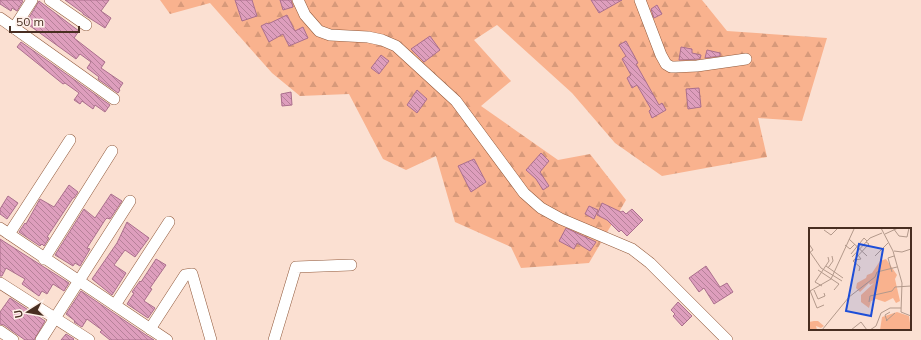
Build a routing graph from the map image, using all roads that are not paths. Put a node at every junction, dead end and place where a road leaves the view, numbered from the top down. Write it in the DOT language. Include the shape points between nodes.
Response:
graph roads {
  1 [pos="32,0"];
  2 [pos="50,0"];
  3 [pos="298,0"];
  4 [pos="640,0"];
  5 [pos="0,18"];
  6 [pos="86,25"];
  7 [pos="14,28"];
  8 [pos="746,59"];
  9 [pos="114,99"];
  10 [pos="70,140"];
  11 [pos="112,151"];
  12 [pos="130,201"];
  13 [pos="169,222"];
  14 [pos="4,231"];
  15 [pos="44,259"];
  16 [pos="351,265"];
  17 [pos="79,281"];
  18 [pos="0,283"];
  19 [pos="115,305"];
  20 [pos="55,317"];
  21 [pos="150,329"];
  22 [pos="0,331"];
  23 [pos="13,340"];
  24 [pos="41,340"];
  25 [pos="90,340"];
  26 [pos="167,340"];
  27 [pos="211,340"];
  28 [pos="274,340"];
  29 [pos="727,340"];
  1 -- 7 [label="street"];
  2 -- 6 [label="street"];
  3 -- 29 [label="street" via="305,16 319,31 330,35 368,37 396,46 456,101 524,193 541,208 561,219 632,249 650,263"];
  4 -- 8 [label="street" via="661,55 671,67"];
  5 -- 7 [label="street"];
  7 -- 9 [label="street"];
  10 -- 14 [label="street"];
  11 -- 15 [label="street"];
  12 -- 17 [label="street"];
  13 -- 19 [label="street"];
  14 -- 15 [label="street"];
  15 -- 17 [label="street"];
  16 -- 28 [label="street" via="296,267"];
  17 -- 19 [label="street"];
  17 -- 20 [label="street"];
  18 -- 20 [label="street"];
  19 -- 21 [label="street"];
  20 -- 24 [label="street"];
  20 -- 25 [label="street"];
  21 -- 26 [label="street"];
  21 -- 27 [label="street" via="185,275 192,274"];
  22 -- 23 [label="street"];
}
